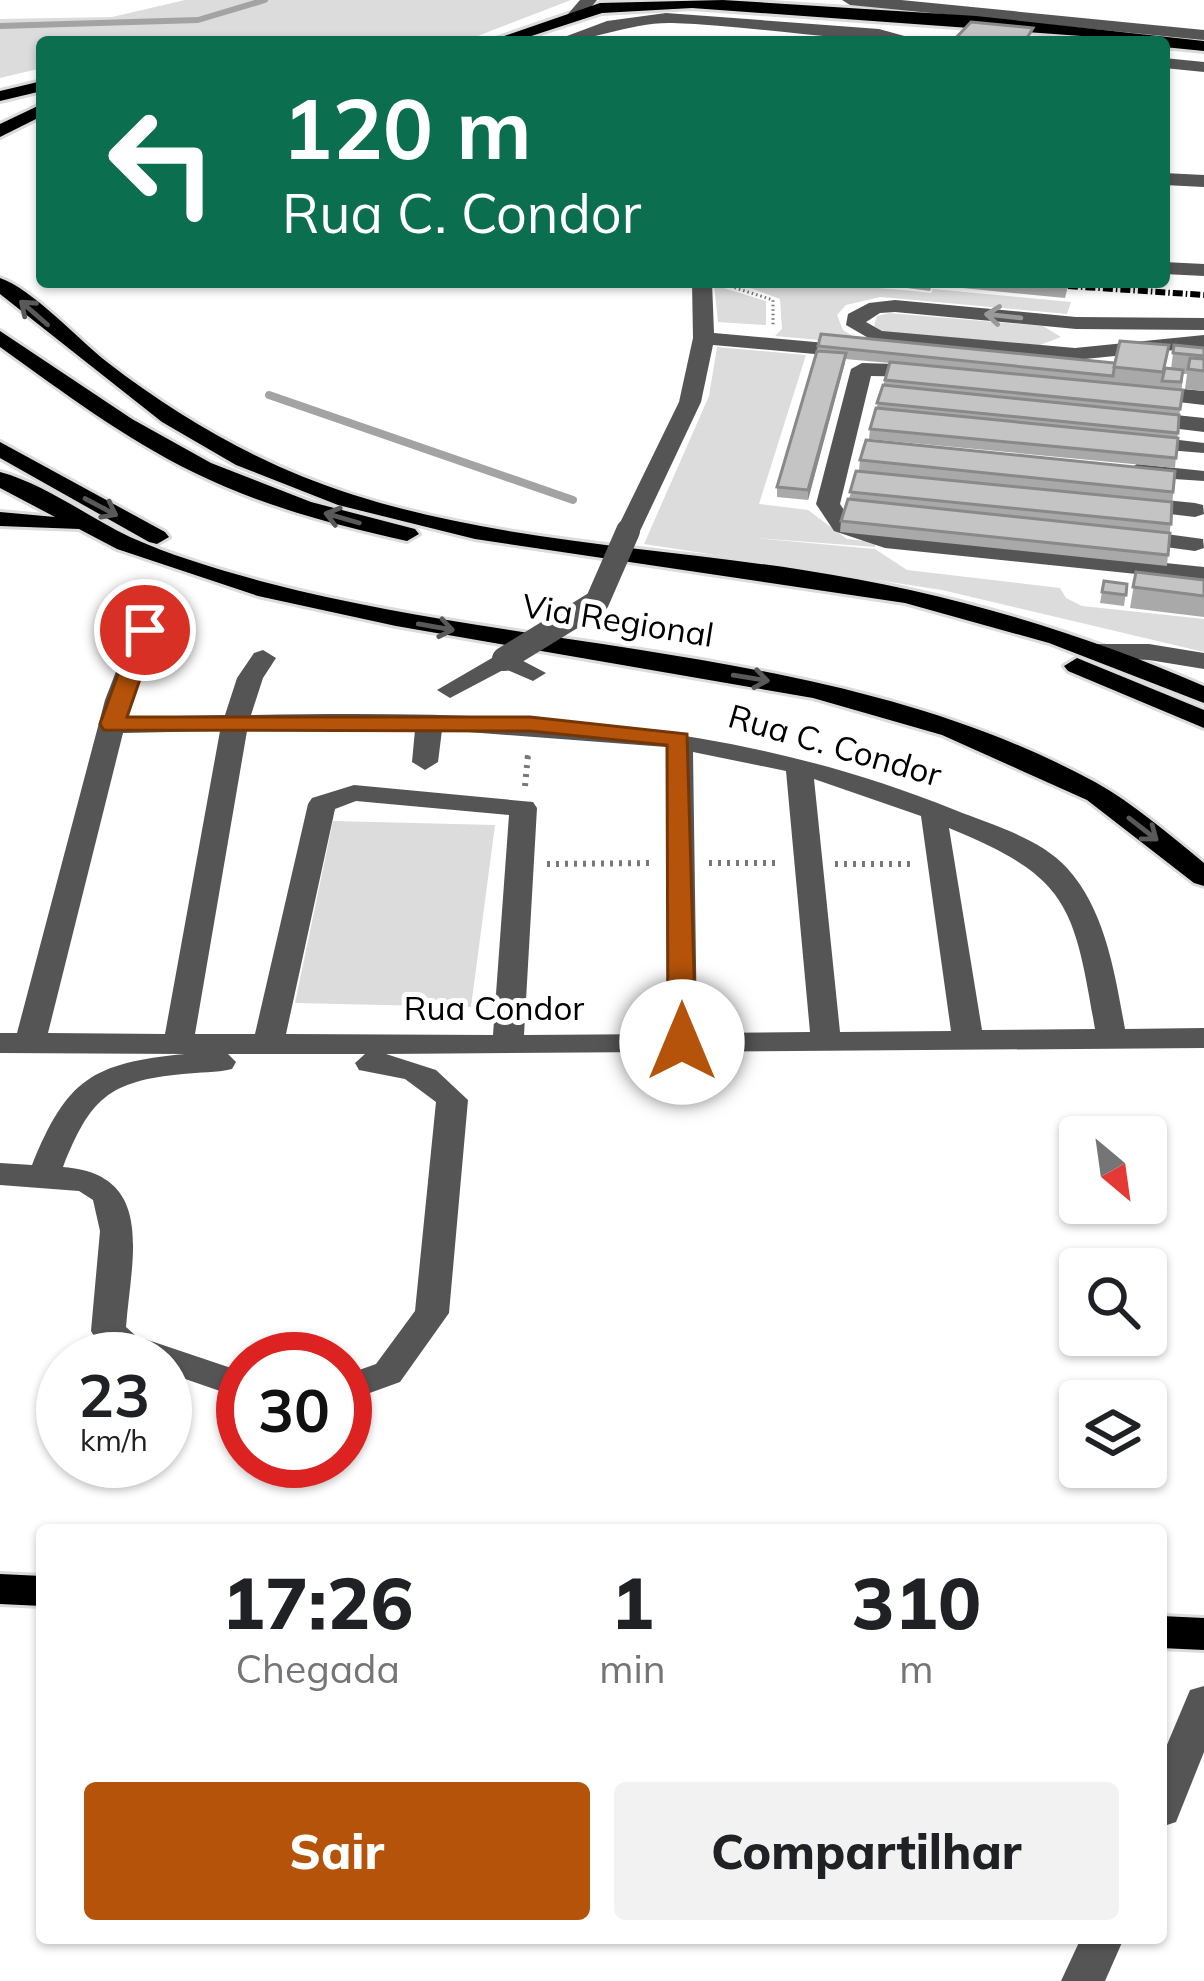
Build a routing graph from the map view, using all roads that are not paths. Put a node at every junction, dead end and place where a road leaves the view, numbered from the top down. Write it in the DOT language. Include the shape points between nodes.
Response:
graph roads {
  1 [pos="850,0"];
  2 [pos="582,7"];
  3 [pos="613,25"];
  4 [pos="1204,35"];
  5 [pos="511,36"];
  6 [pos="579,36"];
  7 [pos="754,36"];
  8 [pos="888,36"];
  9 [pos="1113,36"];
  10 [pos="1170,42"];
  11 [pos="1204,46"];
  12 [pos="36,83"];
  13 [pos="4,87"];
  14 [pos="36,112"];
  15 [pos="0,131"];
  16 [pos="1170,179"];
  17 [pos="1204,181"];
  18 [pos="1204,258"];
  19 [pos="1170,263"];
  20 [pos="1170,265"];
  21 [pos="1204,270"];
  22 [pos="0,284"];
  23 [pos="706,288"];
  24 [pos="1082,299"];
  25 [pos="1066,322"];
  26 [pos="1204,324"];
  27 [pos="0,337"];
  28 [pos="704,338"];
  29 [pos="1204,341"];
  30 [pos="837,350"];
  31 [pos="1051,352"];
  32 [pos="947,373"];
  33 [pos="1087,376"];
  34 [pos="901,388"];
  35 [pos="1108,388"];
  36 [pos="1203,398"];
  37 [pos="861,399"];
  38 [pos="1103,414"];
  39 [pos="138,431"];
  40 [pos="1200,432"];
  41 [pos="1117,440"];
  42 [pos="0,449"];
  43 [pos="240,458"];
  44 [pos="1113,468"];
  45 [pos="1196,476"];
  46 [pos="0,478"];
  47 [pos="1110,501"];
  48 [pos="1195,510"];
  49 [pos="0,519"];
  50 [pos="82,526"];
  51 [pos="1106,533"];
  52 [pos="1195,544"];
  53 [pos="1199,574"];
  54 [pos="238,580"];
  55 [pos="145,630"];
  56 [pos="1098,652"];
  57 [pos="263,658"];
  58 [pos="504,658"];
  59 [pos="1204,661"];
  60 [pos="533,673"];
  61 [pos="450,690"];
  62 [pos="1204,695"];
  63 [pos="1204,720"];
  64 [pos="235,723"];
  65 [pos="112,724"];
  66 [pos="429,724"];
  67 [pos="679,739"];
  68 [pos="425,762"];
  69 [pos="799,766"];
  70 [pos="935,810"];
  71 [pos="1204,877"];
  72 [pos="1204,1038"];
  73 [pos="968,1039"];
  74 [pos="1112,1041"];
  75 [pos="682,1042"];
  76 [pos="826,1042"];
  77 [pos="15,1044"];
  78 [pos="178,1044"];
  79 [pos="268,1045"];
  80 [pos="508,1045"];
  81 [pos="0,1174"];
  82 [pos="43,1177"];
  83 [pos="109,1332"];
  84 [pos="372,1379"];
  85 [pos="0,1589"];
  86 [pos="36,1591"];
  87 [pos="1167,1633"];
  88 [pos="1204,1634"];
  89 [pos="1204,1702"];
  90 [pos="1167,1794"];
  91 [pos="1100,1944"];
  92 [pos="1084,1981"];
  1 -- 4 [label="street"];
  2 -- 5 [label="main road"];
  2 -- 9 [label="main road" via="764,6"];
  3 -- 6 [label="street"];
  3 -- 7 [label="street"];
  3 -- 8 [label="street" via="692,19"];
  10 -- 11 [label="main road"];
  12 -- 13 [label="main road"];
  14 -- 15 [label="main road"];
  16 -- 17 [label="street"];
  18 -- 19 [label="street"];
  20 -- 21 [label="street"];
  43 -- 22 [label="main road, one-way" via="140,401"];
  23 -- 28 [label="street"];
  24 -- 25 [label="street"];
  25 -- 26 [label="street"];
  25 -- 31 [label="street" via="1074,340"];
  25 -- 31 [label="street, one-way" via="896,306 855,318 877,337"];
  27 -- 39 [label="main road, Via Regional"];
  28 -- 30 [label="street"];
  28 -- 58 [label="street, bridge" via="690,402 597,602"];
  29 -- 31 [label="street"];
  30 -- 33 [label="street"];
  30 -- 37 [label="street" via="829,376"];
  32 -- 37 [label="street" via="869,366"];
  34 -- 37 [label="street"];
  35 -- 36 [label="street"];
  36 -- 40 [label="street"];
  37 -- 53 [label="street" via="839,505 829,512 844,527 885,541"];
  38 -- 40 [label="street"];
  39 -- 43 [label="main road"];
  63 -- 39 [label="main road, Via Regional, one-way" via="1072,663 911,617 359,523 204,469"];
  40 -- 41 [label="street"];
  40 -- 45 [label="street"];
  42 -- 54 [label="main road, one-way"];
  43 -- 56 [label="main road" via="429,521 872,590"];
  44 -- 45 [label="street"];
  45 -- 48 [label="street"];
  46 -- 50 [label="main road, Via Regional"];
  47 -- 48 [label="street"];
  48 -- 52 [label="street"];
  49 -- 50 [label="main road"];
  50 -- 54 [label="main road, Via Regional"];
  51 -- 52 [label="street"];
  52 -- 53 [label="street"];
  54 -- 71 [label="main road, Via Regional, one-way" via="392,619 765,680 913,718 1079,785"];
  55 -- 65 [label="street"];
  56 -- 59 [label="street"];
  56 -- 62 [label="main road"];
  57 -- 64 [label="street"];
  58 -- 60 [label="street"];
  58 -- 61 [label="street"];
  64 -- 65 [label="street, Rua C. Condor"];
  64 -- 66 [label="street, Rua C. Condor"];
  64 -- 78 [label="street"];
  65 -- 77 [label="street"];
  66 -- 67 [label="street, Rua C. Condor" via="530,724"];
  66 -- 68 [label="street"];
  67 -- 69 [label="street, Rua C. Condor"];
  67 -- 75 [label="street"];
  69 -- 70 [label="street, Rua C. Condor"];
  69 -- 76 [label="street"];
  70 -- 73 [label="street"];
  70 -- 74 [label="street, Rua C. Condor" via="1041,861 1068,887"];
  72 -- 74 [label="street, Rua Condor"];
  73 -- 74 [label="street, Rua Condor"];
  73 -- 76 [label="street, Rua Condor"];
  75 -- 76 [label="street, Rua Condor"];
  75 -- 80 [label="street, Rua Condor"];
  77 -- 78 [label="street, Rua Condor"];
  78 -- 79 [label="street, Rua Condor"];
  79 -- 80 [label="street, Rua Condor"];
  79 -- 80 [label="street" via="322,804 355,793 523,808"];
  81 -- 82 [label="street"];
  82 -- 83 [label="street" via="87,1180 108,1195 117,1231"];
  82 -- 84 [label="street" via="91,1089 145,1071 207,1062 342,1062 404,1065 436,1082 452,1100 432,1313 388,1373"];
  85 -- 86 [label="main road"];
  87 -- 88 [label="main road"];
  89 -- 90 [label="street"];
  91 -- 92 [label="street"];
}
